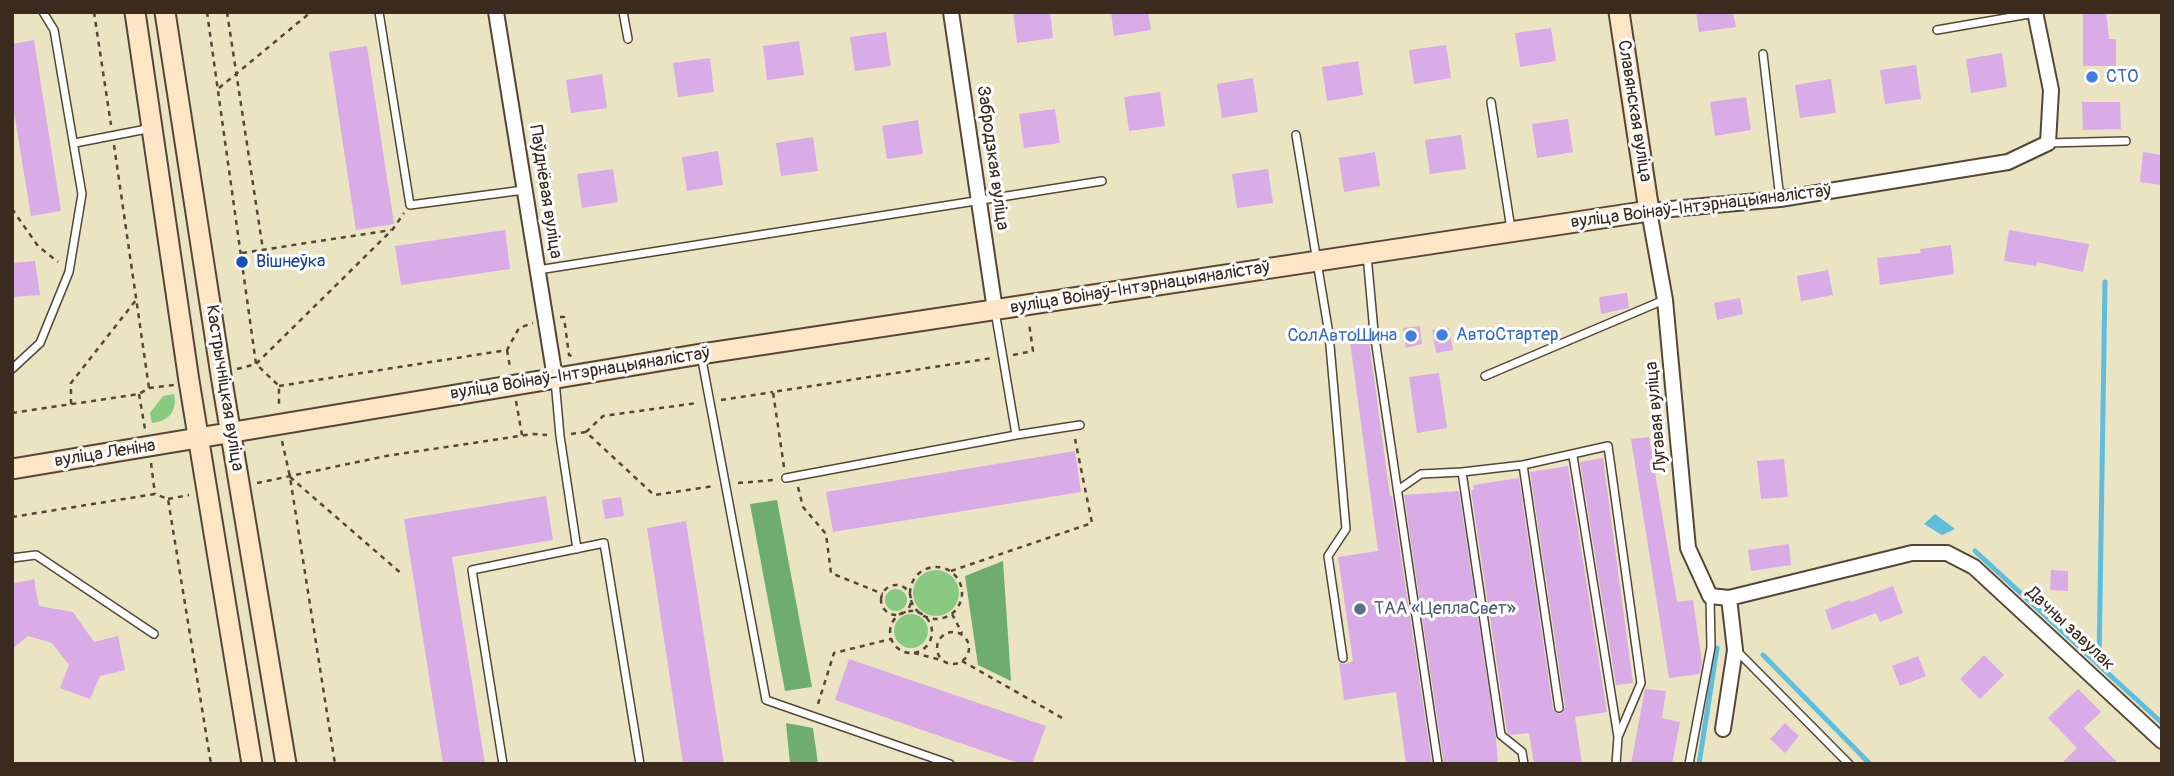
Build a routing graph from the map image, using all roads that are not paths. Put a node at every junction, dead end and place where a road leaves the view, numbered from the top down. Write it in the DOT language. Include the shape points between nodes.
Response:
graph roads {
  1 [pos="43,12"];
  2 [pos="135,12"];
  3 [pos="164,12"];
  4 [pos="379,12"];
  5 [pos="496,12"];
  6 [pos="624,12"];
  7 [pos="951,12"];
  8 [pos="1619,12"];
  9 [pos="2035,13"];
  10 [pos="1937,30"];
  11 [pos="628,39"];
  12 [pos="1763,54"];
  13 [pos="1491,102"];
  14 [pos="153,128"];
  15 [pos="1296,135"];
  16 [pos="2126,141"];
  17 [pos="75,143"];
  18 [pos="2048,143"];
  19 [pos="1102,181"];
  20 [pos="524,190"];
  21 [pos="1780,199"];
  22 [pos="978,201"];
  23 [pos="1649,211"];
  24 [pos="1512,232"];
  25 [pos="1367,254"];
  26 [pos="1318,261"];
  27 [pos="538,270"];
  28 [pos="1665,300"];
  29 [pos="995,310"];
  30 [pos="701,354"];
  31 [pos="12,369"];
  32 [pos="1485,376"];
  33 [pos="555,378"];
  34 [pos="1077,426"];
  35 [pos="230,433"];
  36 [pos="1016,435"];
  37 [pos="198,439"];
  38 [pos="1573,456"];
  39 [pos="1523,465"];
  40 [pos="12,469"];
  41 [pos="1462,472"];
  42 [pos="786,478"];
  43 [pos="1398,490"];
  44 [pos="577,549"];
  45 [pos="12,558"];
  46 [pos="1710,596"];
  47 [pos="1729,597"];
  48 [pos="154,634"];
  49 [pos="1735,650"];
  50 [pos="1343,658"];
  51 [pos="1559,708"];
  52 [pos="1723,729"];
  53 [pos="1618,737"];
  54 [pos="2162,741"];
  55 [pos="252,764"];
  56 [pos="286,764"];
  57 [pos="503,764"];
  58 [pos="640,764"];
  59 [pos="950,764"];
  60 [pos="1438,764"];
  61 [pos="1524,764"];
  62 [pos="1616,764"];
  63 [pos="1689,764"];
  64 [pos="1849,764"];
  1 -- 17 [label="lane" via="54,30"];
  2 -- 14 [label="main road, Кастрычніцкая вуліца"];
  3 -- 35 [label="main road, Кастрычніцкая вуліца"];
  4 -- 20 [label="lane" via="410,205"];
  5 -- 20 [label="street, Паўднёвая вуліца"];
  6 -- 11 [label="lane"];
  7 -- 22 [label="street, Забродзкая вуліца"];
  8 -- 23 [label="main road, Славянская вуліца"];
  9 -- 10 [label="lane"];
  9 -- 18 [label="street" via="2050,90"];
  12 -- 21 [label="lane"];
  13 -- 24 [label="lane"];
  14 -- 17 [label="lane"];
  14 -- 37 [label="main road, Кастрычніцкая вуліца"];
  15 -- 26 [label="lane"];
  16 -- 18 [label="lane"];
  17 -- 31 [label="lane" via="82,194 69,272 40,343"];
  18 -- 21 [label="street, вуліца Воінаў-Інтэрнацыяналістаў" via="2008,163"];
  19 -- 22 [label="lane"];
  20 -- 27 [label="street, Паўднёвая вуліца"];
  21 -- 23 [label="street, вуліца Воінаў-Інтэрнацыяналістаў"];
  22 -- 27 [label="lane"];
  22 -- 29 [label="street, Забродзкая вуліца"];
  23 -- 24 [label="main road, вуліца Воінаў-Інтэрнацыяналістаў"];
  23 -- 28 [label="street, Лугавая вуліца"];
  24 -- 25 [label="main road, вуліца Воінаў-Інтэрнацыяналістаў"];
  25 -- 26 [label="main road, вуліца Воінаў-Інтэрнацыяналістаў"];
  25 -- 43 [label="lane"];
  26 -- 29 [label="main road, вуліца Воінаў-Інтэрнацыяналістаў"];
  26 -- 50 [label="lane" via="1346,529 1328,556"];
  27 -- 33 [label="street, Паўднёвая вуліца"];
  28 -- 32 [label="lane"];
  28 -- 46 [label="street, Лугавая вуліца" via="1688,548"];
  29 -- 30 [label="main road, вуліца Воінаў-Інтэрнацыяналістаў"];
  29 -- 36 [label="lane"];
  30 -- 33 [label="main road, вуліца Воінаў-Інтэрнацыяналістаў"];
  30 -- 59 [label="lane" via="766,700"];
  33 -- 35 [label="main road, вуліца Воінаў-Інтэрнацыяналістаў"];
  33 -- 44 [label="lane"];
  34 -- 36 [label="lane"];
  35 -- 37 [label="main road, вуліца Воінаў-Інтэрнацыяналістаў"];
  35 -- 56 [label="main road, Кастрычніцкая вуліца"];
  36 -- 42 [label="lane"];
  37 -- 40 [label="main road, вуліца Леніна"];
  37 -- 55 [label="main road, Кастрычніцкая вуліца"];
  38 -- 39 [label="lane"];
  38 -- 53 [label="lane"];
  38 -- 53 [label="lane" via="1608,446 1641,682"];
  39 -- 41 [label="lane"];
  39 -- 51 [label="lane"];
  41 -- 43 [label="lane" via="1421,474"];
  41 -- 61 [label="lane" via="1501,735 1522,752"];
  43 -- 60 [label="lane"];
  44 -- 57 [label="lane" via="472,570"];
  44 -- 58 [label="lane" via="604,542"];
  45 -- 48 [label="lane" via="36,555"];
  46 -- 47 [label="street"];
  46 -- 63 [label="lane" via="1711,647"];
  47 -- 49 [label="street"];
  47 -- 54 [label="street, Дачны завулак" via="1912,553 1947,553 1974,567"];
  49 -- 52 [label="street"];
  49 -- 64 [label="lane"];
  53 -- 62 [label="lane"];
}
